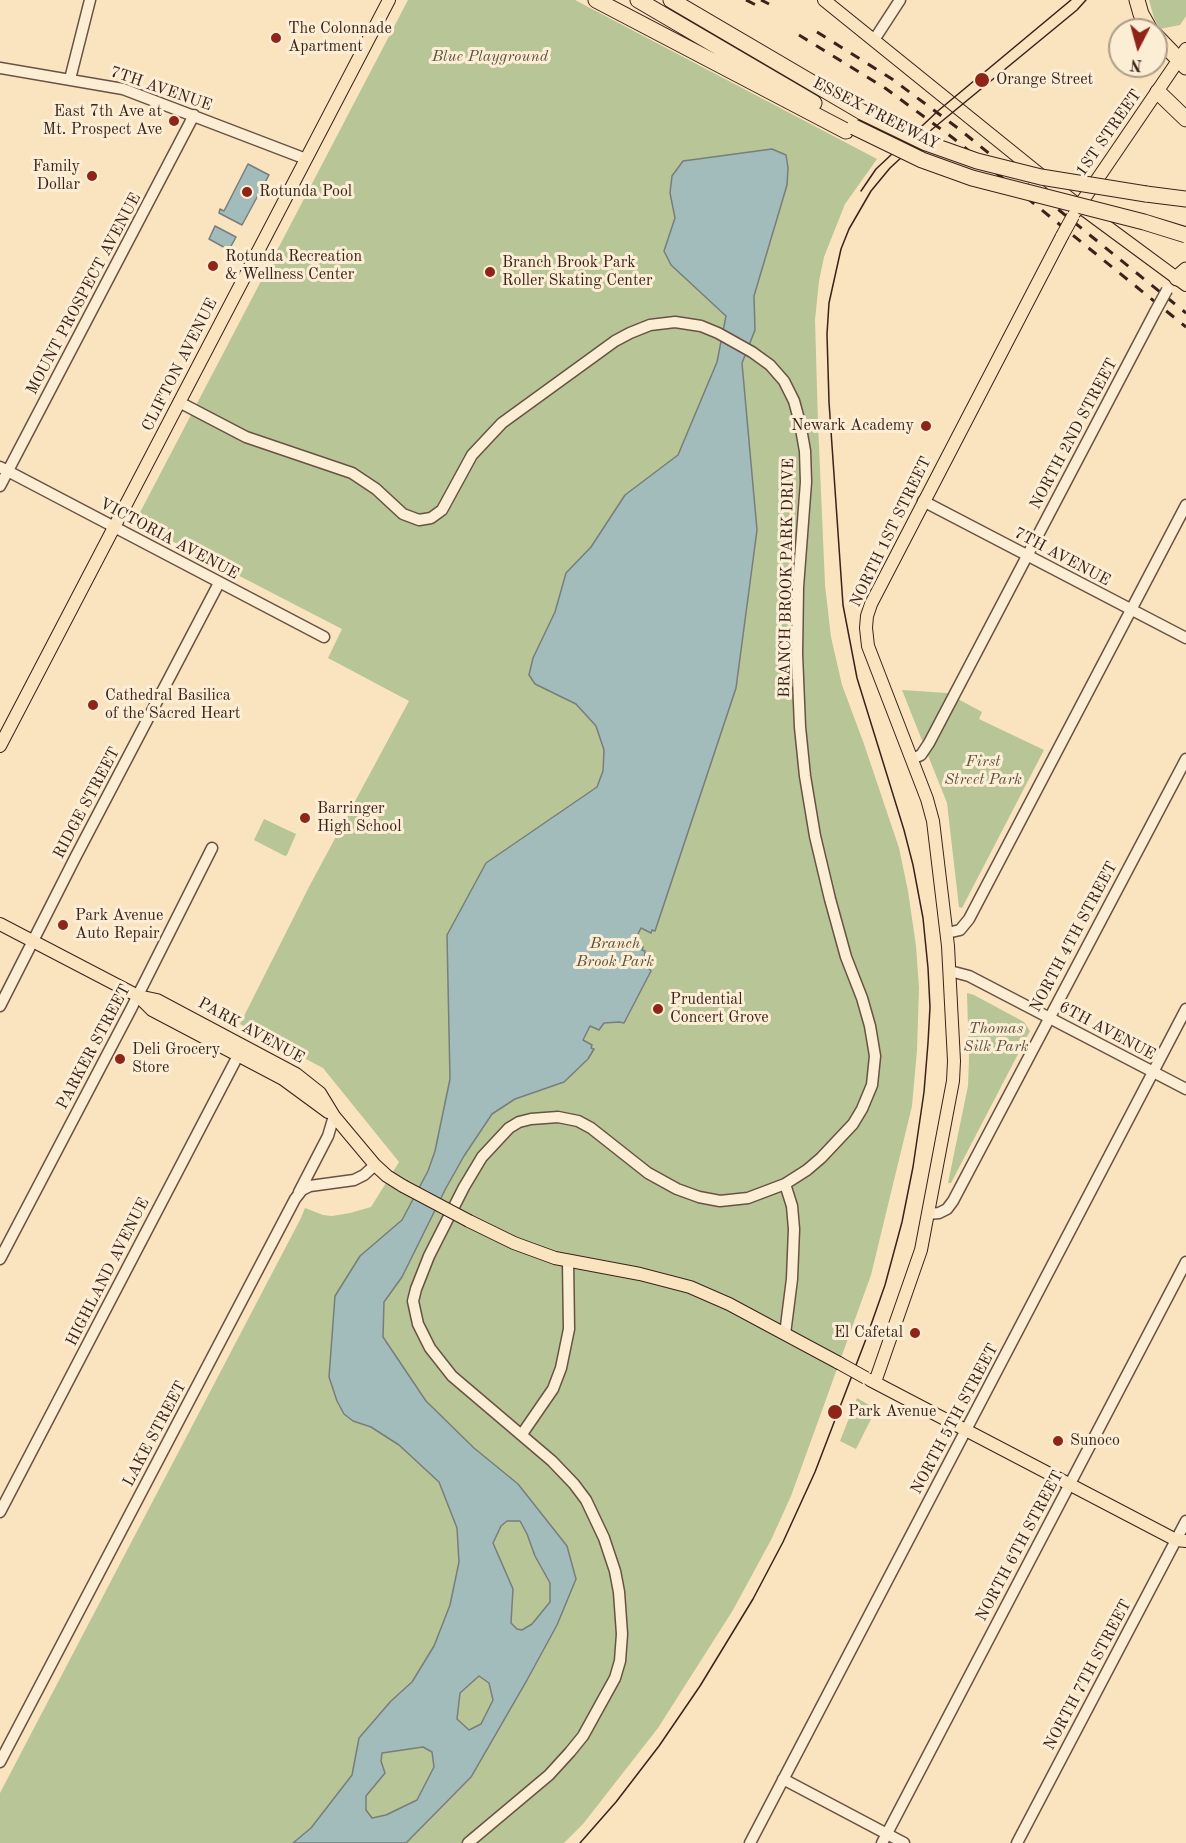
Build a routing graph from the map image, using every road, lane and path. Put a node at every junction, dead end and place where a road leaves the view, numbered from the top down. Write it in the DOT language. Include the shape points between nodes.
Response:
graph roads {
  1 [pos="90,0"];
  2 [pos="389,0"];
  3 [pos="596,0"];
  4 [pos="638,0"];
  5 [pos="670,0"];
  6 [pos="824,0"];
  7 [pos="900,0"];
  8 [pos="1137,0"];
  9 [pos="1143,18"];
  10 [pos="874,40"];
  11 [pos="1168,46"];
  12 [pos="1184,59"];
  13 [pos="0,68"];
  14 [pos="70,79"];
  15 [pos="1158,92"];
  16 [pos="194,115"];
  17 [pos="1186,118"];
  18 [pos="850,129"];
  19 [pos="306,159"];
  20 [pos="1186,199"];
  21 [pos="1076,211"];
  22 [pos="1186,236"];
  23 [pos="1179,281"];
  24 [pos="178,402"];
  25 [pos="4,469"];
  26 [pos="0,486"];
  27 [pos="923,501"];
  28 [pos="1186,505"];
  29 [pos="114,528"];
  30 [pos="1028,556"];
  31 [pos="219,583"];
  32 [pos="1131,610"];
  33 [pos="324,637"];
  34 [pos="1186,638"];
  35 [pos="0,746"];
  36 [pos="912,759"];
  37 [pos="1186,759"];
  38 [pos="212,849"];
  39 [pos="0,924"];
  40 [pos="947,933"];
  41 [pos="34,941"];
  42 [pos="950,971"];
  43 [pos="138,996"];
  44 [pos="0,1006"];
  45 [pos="1186,1009"];
  46 [pos="1049,1018"];
  47 [pos="241,1050"];
  48 [pos="1153,1072"];
  49 [pos="1186,1089"];
  50 [pos="334,1116"];
  51 [pos="375,1165"];
  52 [pos="785,1184"];
  53 [pos="295,1199"];
  54 [pos="928,1214"];
  55 [pos="0,1259"];
  56 [pos="568,1260"];
  57 [pos="1186,1262"];
  58 [pos="785,1334"];
  59 [pos="871,1380"];
  60 [pos="966,1430"];
  61 [pos="522,1434"];
  62 [pos="1070,1484"];
  63 [pos="0,1512"];
  64 [pos="1186,1521"];
  65 [pos="1181,1540"];
  66 [pos="1186,1551"];
  67 [pos="0,1762"];
  68 [pos="783,1779"];
  69 [pos="884,1838"];
  70 [pos="468,1843"];
  71 [pos="750,1843"];
  72 [pos="904,1843"];
  73 [pos="1017,1843"];
  1 -- 14 [label="street"];
  2 -- 19 [label="main road, CLIFTON AVENUE"];
  3 -- 18 [label="highway"];
  4 -- 18 [label="highway, ESSEX FREEWAY"];
  5 -- 20 [label="highway, ESSEX FREEWAY, bridge" via="862,112 943,150 1008,170"];
  6 -- 10 [label="main road"];
  7 -- 10 [label="street"];
  8 -- 9 [label="highway"];
  10 -- 21 [label="main road"];
  11 -- 12 [label="highway"];
  12 -- 15 [label="main road, 1ST STREET"];
  13 -- 14 [label="street, 7TH AVENUE"];
  14 -- 16 [label="street, 7TH AVENUE" via="123,89"];
  15 -- 17 [label="highway"];
  15 -- 21 [label="main road, 1ST STREET"];
  16 -- 19 [label="street, 7TH AVENUE"];
  16 -- 25 [label="street, MOUNT PROSPECT AVENUE"];
  18 -- 22 [label="highway, ESSEX FREEWAY, bridge" via="955,173"];
  19 -- 24 [label="main road, CLIFTON AVENUE"];
  21 -- 23 [label="main road"];
  21 -- 27 [label="main road, NORTH 1ST STREET, bridge"];
  23 -- 30 [label="street, NORTH 2ND STREET, bridge" via="1155,312"];
  24 -- 29 [label="main road, CLIFTON AVENUE"];
  24 -- 52 [label="street, BRANCH BROOK PARK DRIVE" via="246,436 352,473 403,514 423,520 442,510 477,448 495,429 615,341 640,328 666,322 711,330 775,370 797,408 804,443 806,489 797,654 805,776 830,899 868,1016 874,1056 870,1093 853,1125 814,1164"];
  25 -- 26 [label="street, MOUNT PROSPECT AVENUE"];
  25 -- 29 [label="street, VICTORIA AVENUE"];
  27 -- 30 [label="street, 7TH AVENUE"];
  27 -- 36 [label="main road, NORTH 1ST STREET" via="871,604 866,628 868,646"];
  28 -- 32 [label="street"];
  29 -- 31 [label="street, VICTORIA AVENUE"];
  29 -- 35 [label="main road, CLIFTON AVENUE"];
  30 -- 32 [label="street, 7TH AVENUE"];
  30 -- 36 [label="street, NORTH 2ND STREET" via="929,743 921,755"];
  31 -- 33 [label="street, VICTORIA AVENUE"];
  31 -- 41 [label="street, RIDGE STREET"];
  32 -- 34 [label="street, 7TH AVENUE"];
  32 -- 40 [label="street" via="969,920 960,930"];
  36 -- 40 [label="main road, NORTH 1ST STREET" via="932,814"];
  37 -- 46 [label="street, NORTH 4TH STREET"];
  38 -- 43 [label="street, PARKER STREET"];
  39 -- 41 [label="main road, PARK AVENUE"];
  40 -- 42 [label="main road, NORTH 1ST STREET"];
  41 -- 43 [label="main road, PARK AVENUE"];
  41 -- 44 [label="street, RIDGE STREET"];
  42 -- 46 [label="street, 6TH AVENUE" via="969,976"];
  42 -- 54 [label="main road, NORTH 1ST STREET" via="954,1075"];
  43 -- 47 [label="main road, PARK AVENUE" via="157,1000"];
  43 -- 55 [label="street, PARKER STREET"];
  45 -- 48 [label="street, NORTH 5TH STREET"];
  46 -- 48 [label="street, 6TH AVENUE"];
  46 -- 54 [label="street, NORTH 4TH STREET" via="950,1206"];
  47 -- 50 [label="main road, PARK AVENUE"];
  47 -- 63 [label="street, HIGHLAND AVENUE"];
  48 -- 49 [label="street, 6TH AVENUE"];
  48 -- 60 [label="street, NORTH 5TH STREET"];
  50 -- 51 [label="main road, PARK AVENUE"];
  50 -- 53 [label="street, LAKE STREET" via="328,1136"];
  51 -- 53 [label="street" via="354,1179 310,1186"];
  51 -- 56 [label="main road, PARK AVENUE, bridge" via="403,1186 469,1221 523,1247"];
  52 -- 58 [label="street" via="794,1228"];
  52 -- 61 [label="street, BRANCH BROOK PARK DRIVE" via="734,1201 692,1195 656,1178 591,1128 564,1118 525,1120 498,1138 464,1187 425,1265 414,1301 422,1332 440,1363 464,1388"];
  53 -- 67 [label="street, LAKE STREET"];
  54 -- 59 [label="main road" via="919,1256"];
  56 -- 58 [label="main road, PARK AVENUE" via="678,1283"];
  56 -- 61 [label="street" via="569,1329 561,1368 553,1389"];
  57 -- 62 [label="street, NORTH 6TH STREET"];
  58 -- 59 [label="main road, PARK AVENUE, bridge"];
  59 -- 60 [label="main road, PARK AVENUE"];
  60 -- 62 [label="main road, PARK AVENUE"];
  60 -- 68 [label="street, NORTH 5TH STREET"];
  61 -- 70 [label="street, BRANCH BROOK PARK DRIVE" via="574,1484 596,1518 617,1582 621,1651 610,1687 570,1752 527,1795"];
  62 -- 65 [label="main road, PARK AVENUE"];
  62 -- 69 [label="street, NORTH 6TH STREET"];
  64 -- 65 [label="street, NORTH 7TH STREET"];
  65 -- 66 [label="main road, PARK AVENUE"];
  65 -- 73 [label="street, NORTH 7TH STREET"];
  68 -- 69 [label="street"];
  68 -- 71 [label="street, NORTH 5TH STREET"];
  69 -- 72 [label="street"];
}
